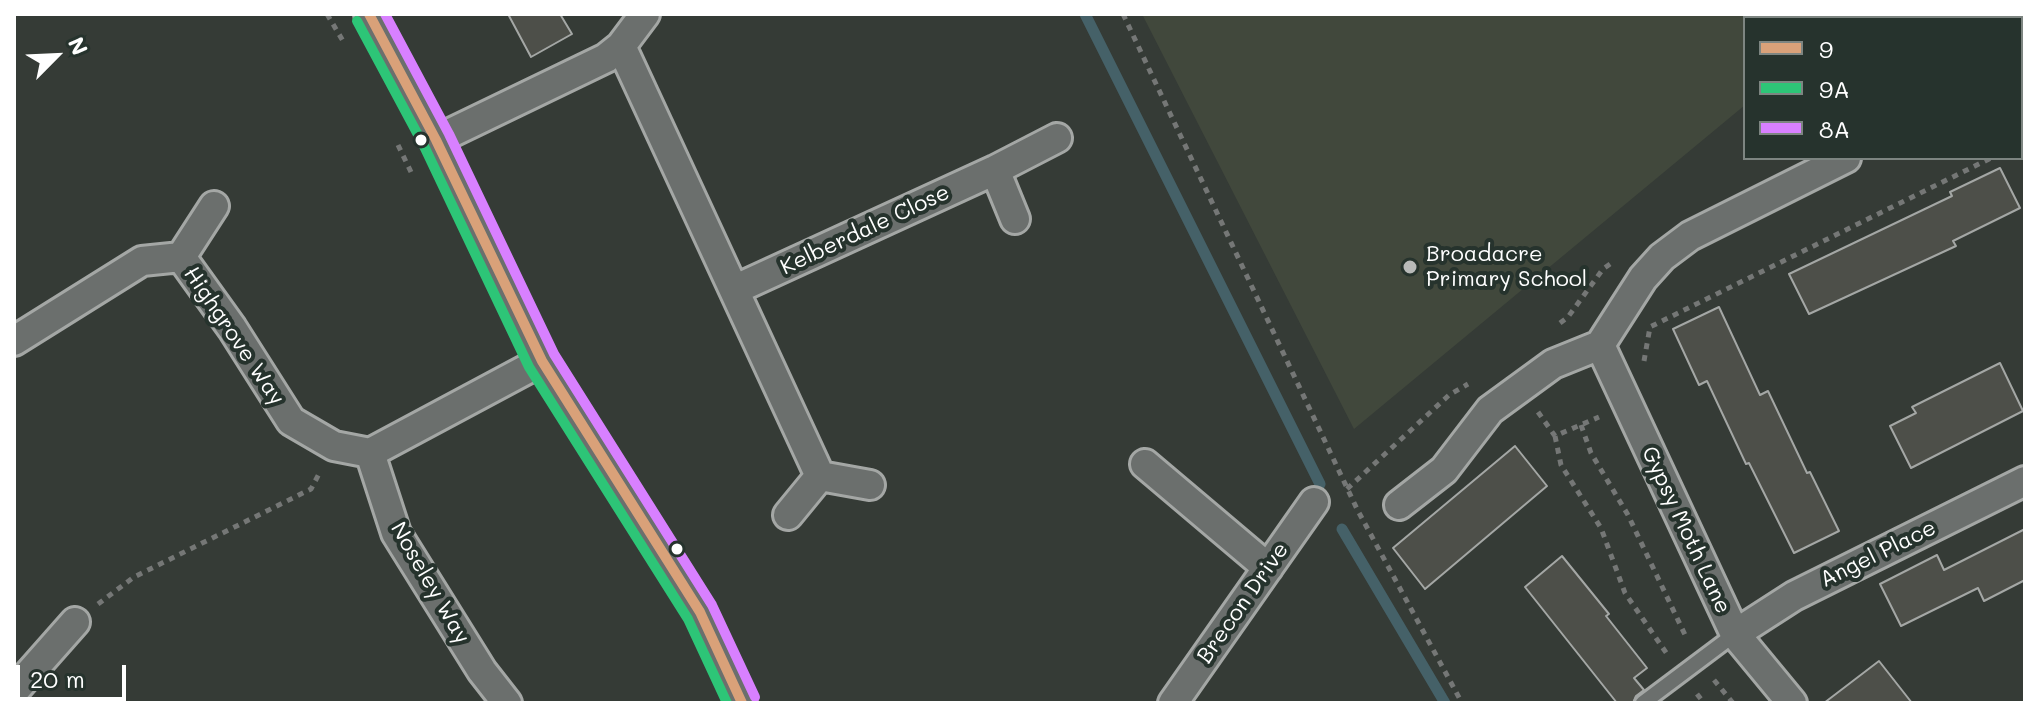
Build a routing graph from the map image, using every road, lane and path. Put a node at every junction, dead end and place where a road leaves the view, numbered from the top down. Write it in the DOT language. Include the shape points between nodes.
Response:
graph roads {
  1 [pos="327,14"];
  2 [pos="369,14"];
  3 [pos="645,14"];
  4 [pos="1123,14"];
  5 [pos="621,46"];
  6 [pos="348,51"];
  7 [pos="391,132"];
  8 [pos="1057,138"];
  9 [pos="436,140"];
  10 [pos="1842,160"];
  11 [pos="1977,161"];
  12 [pos="995,170"];
  13 [pos="412,174"];
  14 [pos="214,206"];
  15 [pos="1015,219"];
  16 [pos="181,257"];
  17 [pos="736,289"];
  18 [pos="1650,327"];
  19 [pos="14,341"];
  20 [pos="1600,345"];
  21 [pos="542,361"];
  22 [pos="1581,425"];
  23 [pos="1555,436"];
  24 [pos="334,446"];
  25 [pos="370,453"];
  26 [pos="1145,464"];
  27 [pos="820,476"];
  28 [pos="2025,481"];
  29 [pos="870,485"];
  30 [pos="1314,502"];
  31 [pos="1399,505"];
  32 [pos="788,515"];
  33 [pos="1268,568"];
  34 [pos="75,622"];
  35 [pos="1735,634"];
  36 [pos="1698,661"];
  37 [pos="1681,675"];
  38 [pos="14,691"];
  39 [pos="507,703"];
  40 [pos="742,703"];
  41 [pos="1173,703"];
  42 [pos="1462,703"];
  43 [pos="1643,703"];
  44 [pos="1704,703"];
  45 [pos="1733,703"];
  46 [pos="1792,703"];
  1 -- 6 [label="path"];
  2 -- 9 [label="street"];
  3 -- 5 [label="street"];
  4 -- 42 [label="path" via="1357,509"];
  5 -- 9 [label="street"];
  5 -- 17 [label="street"];
  7 -- 13 [label="path"];
  8 -- 12 [label="street, Kelberdale Close"];
  9 -- 21 [label="street"];
  10 -- 20 [label="street" via="1690,236 1662,257"];
  11 -- 18 [label="path"];
  12 -- 15 [label="street"];
  12 -- 17 [label="street, Kelberdale Close"];
  14 -- 16 [label="street, Highgrove Way"];
  16 -- 19 [label="street, Highgrove Way" via="142,261"];
  16 -- 24 [label="street, Highgrove Way" via="291,421"];
  17 -- 27 [label="street"];
  20 -- 31 [label="street" via="1553,364 1490,410 1444,470"];
  20 -- 35 [label="street, Gypsy Moth Lane"];
  21 -- 25 [label="street"];
  21 -- 40 [label="street" via="700,612"];
  22 -- 36 [label="path"];
  23 -- 37 [label="path" via="1561,465 1601,528 1625,593"];
  24 -- 25 [label="street, Highgrove Way"];
  24 -- 34 [label="path" via="311,489 134,577"];
  25 -- 39 [label="street, Noseley Way" via="396,533"];
  26 -- 33 [label="street"];
  27 -- 29 [label="street"];
  27 -- 32 [label="street"];
  28 -- 35 [label="street, Angel Place" via="1794,596"];
  30 -- 33 [label="street, Brecon Drive"];
  33 -- 41 [label="street, Brecon Drive"];
  34 -- 38 [label="street"];
  35 -- 36 [label="lane"];
  35 -- 46 [label="street, Gypsy Moth Lane"];
  36 -- 37 [label="lane"];
  36 -- 45 [label="path"];
  37 -- 43 [label="lane"];
  37 -- 44 [label="path"];
}
